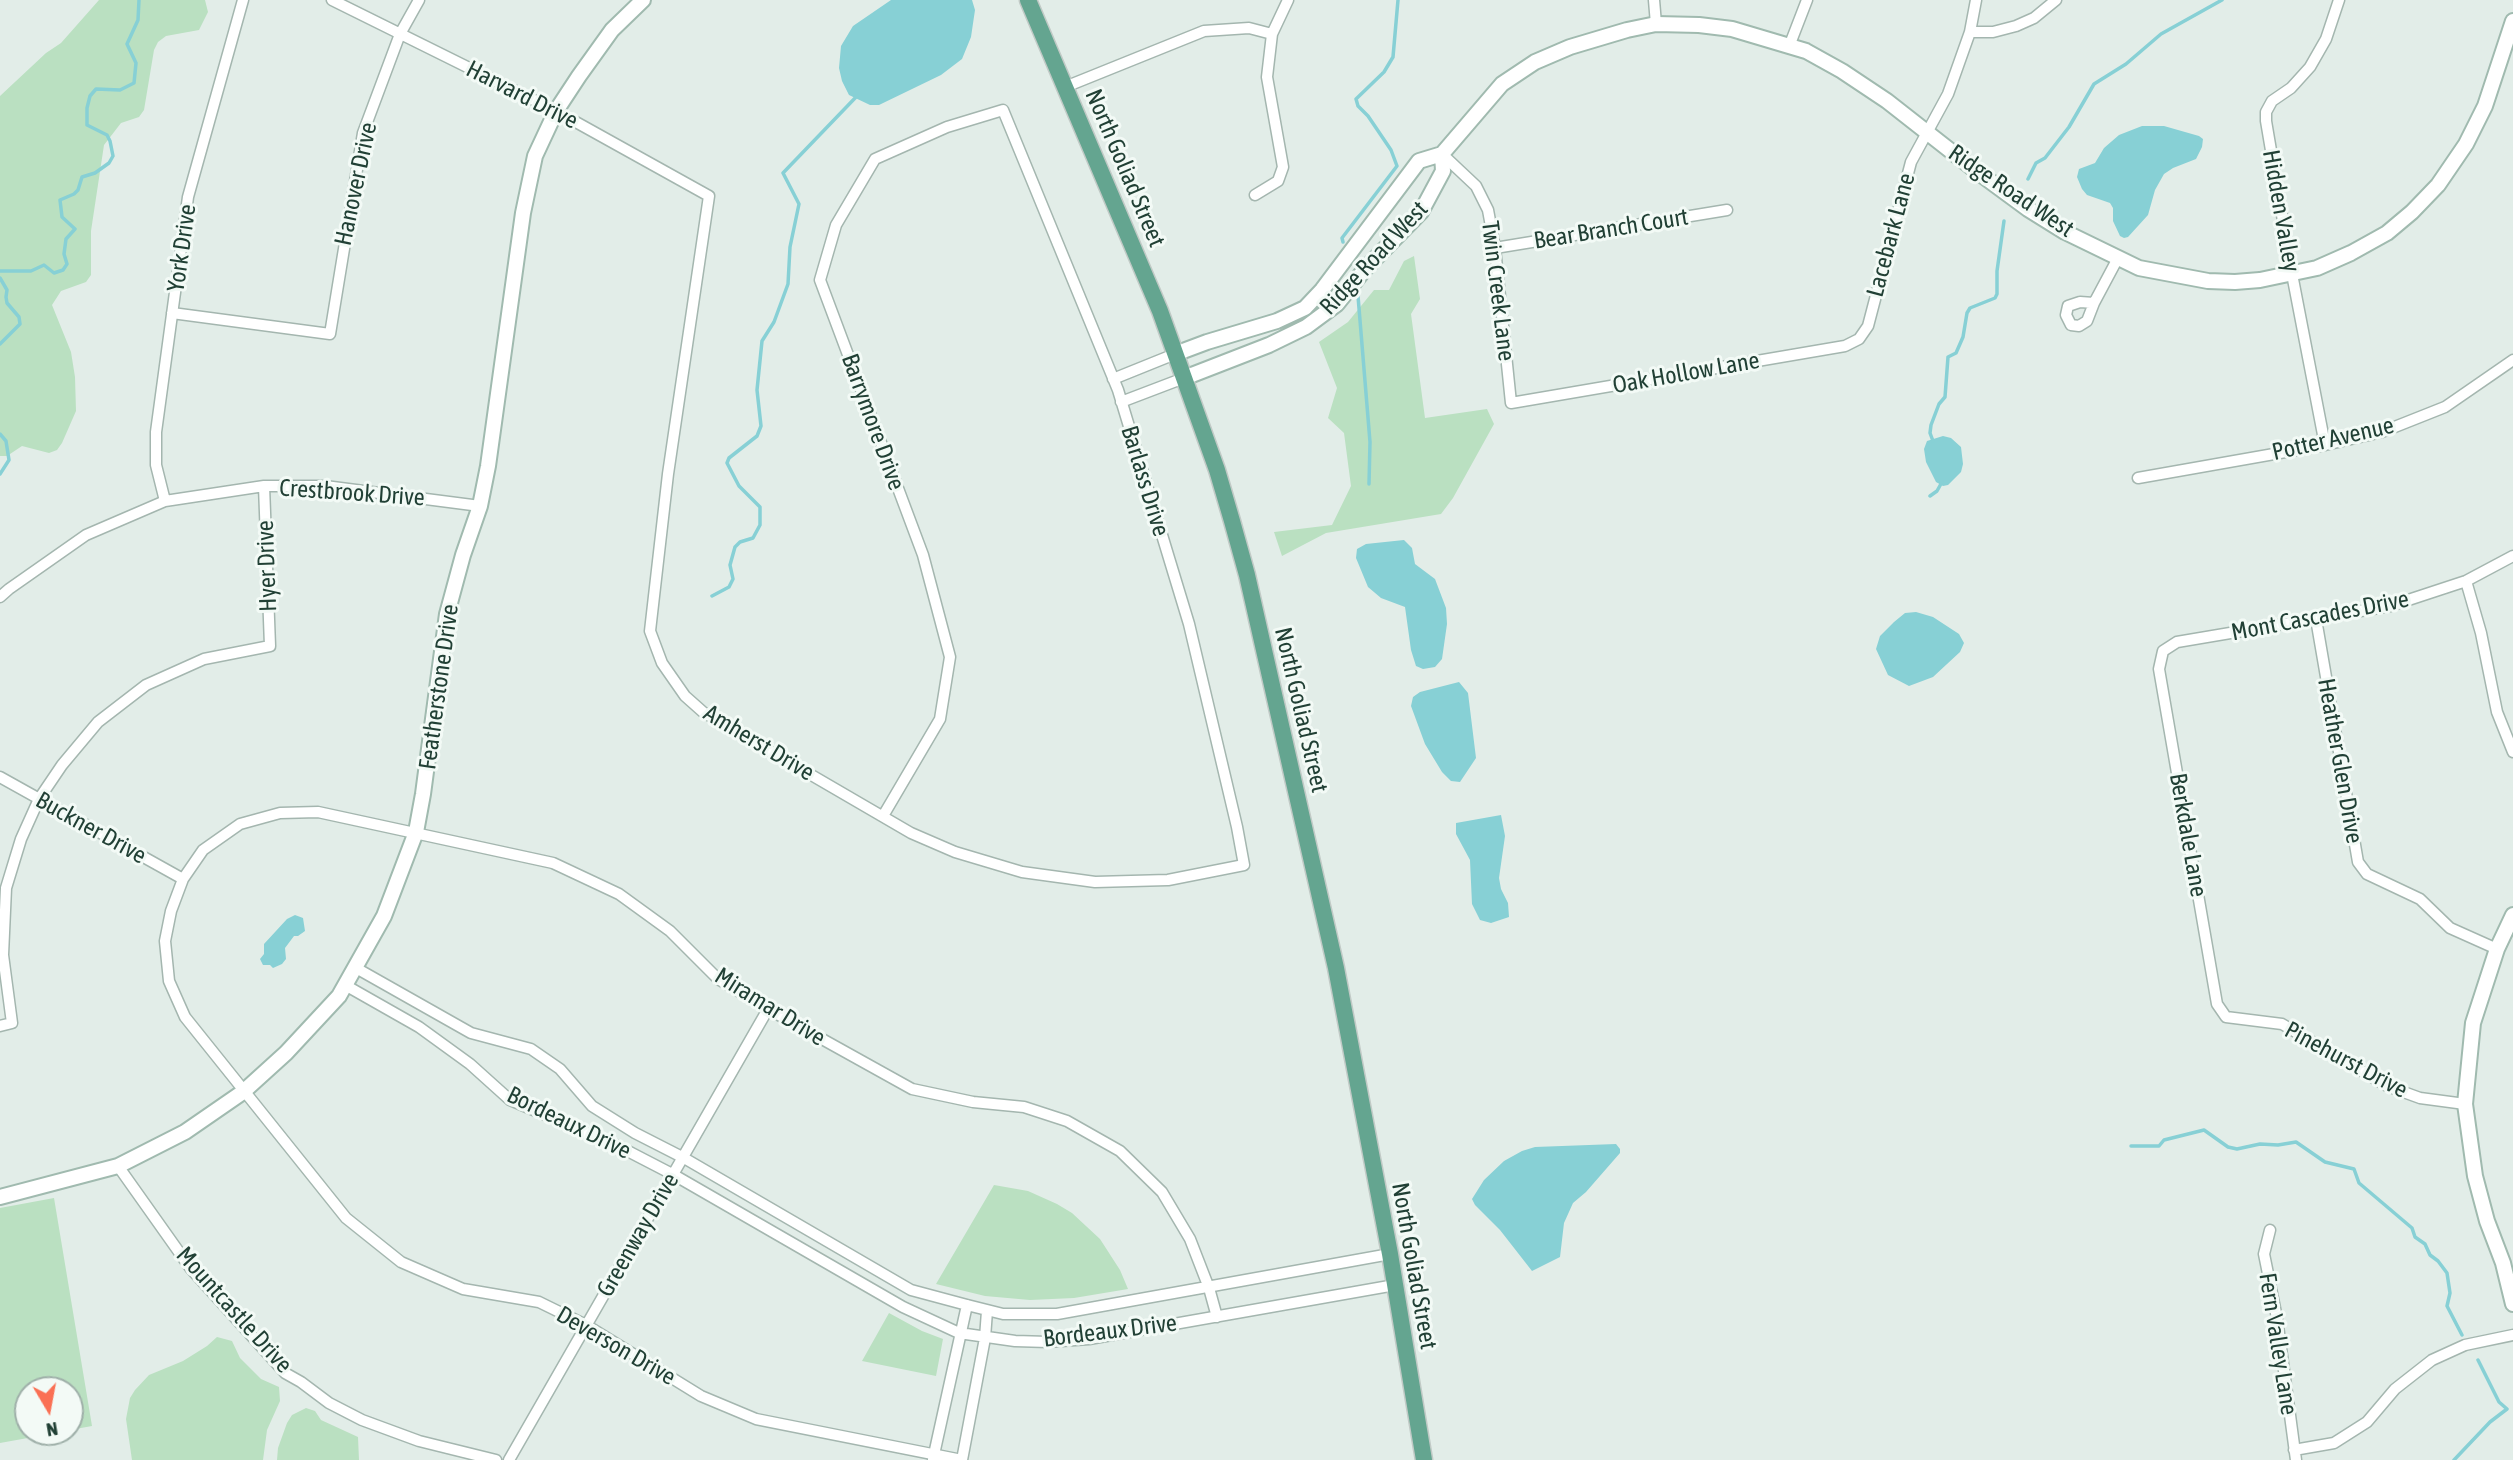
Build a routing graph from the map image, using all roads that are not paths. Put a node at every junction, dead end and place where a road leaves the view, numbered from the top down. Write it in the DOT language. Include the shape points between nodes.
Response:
graph roads {
  1 [pos="243,0"];
  2 [pos="332,0"];
  3 [pos="419,0"];
  4 [pos="643,0"];
  5 [pos="1028,0"];
  6 [pos="1288,0"];
  7 [pos="1654,0"];
  8 [pos="1807,0"];
  9 [pos="1976,0"];
  10 [pos="2056,0"];
  11 [pos="2339,0"];
  12 [pos="2513,21"];
  13 [pos="1656,24"];
  14 [pos="1970,32"];
  15 [pos="400,34"];
  16 [pos="1272,34"];
  17 [pos="1790,44"];
  18 [pos="1065,87"];
  19 [pos="1003,110"];
  20 [pos="556,111"];
  21 [pos="1927,133"];
  22 [pos="1442,154"];
  23 [pos="1255,195"];
  24 [pos="709,196"];
  25 [pos="1727,211"];
  26 [pos="1495,248"];
  27 [pos="2118,258"];
  28 [pos="2292,274"];
  29 [pos="2094,303"];
  30 [pos="172,313"];
  31 [pos="1277,321"];
  32 [pos="1285,337"];
  33 [pos="1859,339"];
  34 [pos="1175,354"];
  35 [pos="2513,360"];
  36 [pos="1184,378"];
  37 [pos="1113,379"];
  38 [pos="1121,402"];
  39 [pos="1511,403"];
  40 [pos="2325,445"];
  41 [pos="2138,478"];
  42 [pos="264,486"];
  43 [pos="165,501"];
  44 [pos="480,506"];
  45 [pos="2513,556"];
  46 [pos="2466,581"];
  47 [pos="0,597"];
  48 [pos="2316,619"];
  49 [pos="2163,651"];
  50 [pos="2513,752"];
  51 [pos="0,777"];
  52 [pos="40,799"];
  53 [pos="883,816"];
  54 [pos="416,832"];
  55 [pos="1244,865"];
  56 [pos="183,880"];
  57 [pos="2513,915"];
  58 [pos="2497,949"];
  59 [pos="356,968"];
  60 [pos="345,985"];
  61 [pos="768,1010"];
  62 [pos="2226,1017"];
  63 [pos="0,1026"];
  64 [pos="243,1093"];
  65 [pos="2465,1104"];
  66 [pos="684,1158"];
  67 [pos="118,1166"];
  68 [pos="674,1175"];
  69 [pos="0,1197"];
  70 [pos="2270,1230"];
  71 [pos="812,1233"];
  72 [pos="802,1248"];
  73 [pos="1390,1254"];
  74 [pos="1395,1285"];
  75 [pos="1209,1287"];
  76 [pos="2513,1304"];
  77 [pos="967,1306"];
  78 [pos="987,1311"];
  79 [pos="1217,1317"];
  80 [pos="586,1325"];
  81 [pos="960,1333"];
  82 [pos="2513,1335"];
  83 [pos="985,1338"];
  84 [pos="2295,1455"];
  85 [pos="933,1458"];
  86 [pos="496,1460"];
  87 [pos="509,1460"];
  88 [pos="962,1460"];
  89 [pos="1424,1460"];
  1 -- 30 [label="street, York Drive" via="188,197"];
  2 -- 15 [label="street, Harvard Drive"];
  3 -- 15 [label="street, Hanover Drive"];
  4 -- 20 [label="street, Featherstone Drive" via="612,30"];
  5 -- 18 [label="main road, North Goliad Street"];
  6 -- 16 [label="street"];
  7 -- 13 [label="street"];
  8 -- 17 [label="street"];
  9 -- 14 [label="street, Lacebark Lane"];
  10 -- 14 [label="street" via="2016,26"];
  11 -- 28 [label="street, Hidden Valley" via="2326,39 2310,67 2266,111"];
  12 -- 28 [label="street, Ridge Road West" via="2485,106 2438,185 2387,233 2317,268"];
  13 -- 17 [label="street, Ridge Road West" via="1732,29"];
  13 -- 22 [label="street, Ridge Road West" via="1570,47 1535,62 1502,84"];
  14 -- 21 [label="street, Lacebark Lane" via="1948,94"];
  15 -- 20 [label="street, Harvard Drive"];
  15 -- 30 [label="street, Hanover Drive" via="363,133 330,334"];
  16 -- 18 [label="street" via="1249,28 1204,31"];
  16 -- 23 [label="street" via="1267,77 1283,167 1279,181"];
  17 -- 21 [label="street, Ridge Road West" via="1842,71"];
  18 -- 34 [label="main road, North Goliad Street"];
  19 -- 37 [label="street, Barlass Drive"];
  19 -- 53 [label="street, Barrymore Drive" via="947,127 875,159 836,225 820,280 923,555 950,657 940,719"];
  20 -- 24 [label="street, Harvard Drive"];
  20 -- 44 [label="street, Featherstone Drive" via="534,156 523,213"];
  21 -- 27 [label="street, Ridge Road West" via="2028,209"];
  21 -- 33 [label="street, Lacebark Lane" via="1911,162 1867,326"];
  22 -- 26 [label="street, Twin Creek Lane" via="1476,186 1488,210"];
  22 -- 31 [label="street, Ridge Road West" via="1419,161 1322,290 1305,307"];
  22 -- 32 [label="street, Ridge Road West" via="1443,171 1421,212 1337,304"];
  24 -- 53 [label="street, Amherst Drive" via="650,631 662,663 685,696 703,712"];
  25 -- 26 [label="street, Bear Branch Court"];
  26 -- 39 [label="street, Twin Creek Lane"];
  27 -- 28 [label="street, Ridge Road West" via="2139,268 2208,281"];
  27 -- 29 [label="street"];
  28 -- 40 [label="street, Hidden Valley"];
  30 -- 43 [label="street, York Drive" via="156,432 156,465"];
  31 -- 32 [label="street"];
  31 -- 34 [label="street, Ridge Road West"];
  32 -- 36 [label="street, Ridge Road West"];
  33 -- 39 [label="street, Oak Hollow Lane" via="1845,346"];
  34 -- 36 [label="main road, North Goliad Street"];
  34 -- 37 [label="street, Ridge Road West"];
  35 -- 40 [label="street, Potter Avenue" via="2445,407 2382,432"];
  36 -- 38 [label="street, Ridge Road West"];
  36 -- 73 [label="main road, North Goliad Street" via="1247,575 1334,955"];
  37 -- 38 [label="street, Barlass Drive"];
  38 -- 55 [label="street, Barlass Drive" via="1188,624"];
  40 -- 41 [label="street, Potter Avenue"];
  42 -- 43 [label="street, Crestbrook Drive"];
  42 -- 44 [label="street, Crestbrook Drive" via="326,486"];
  42 -- 52 [label="street, Hyer Drive" via="270,646 204,659 146,685 98,722"];
  43 -- 47 [label="street, Crestbrook Drive" via="86,535"];
  44 -- 54 [label="street, Featherstone Drive" via="447,614"];
  45 -- 46 [label="street, Mont Cascades Drive"];
  46 -- 48 [label="street, Mont Cascades Drive" via="2390,606"];
  46 -- 50 [label="street" via="2497,712"];
  48 -- 49 [label="street, Mont Cascades Drive" via="2177,642"];
  48 -- 58 [label="street, Heather Glen Drive" via="2358,862 2367,874 2420,899 2450,928"];
  49 -- 62 [label="street, Berkdale Lane" via="2159,669 2212,977 2217,1004"];
  51 -- 52 [label="street, Buckner Drive"];
  52 -- 56 [label="street, Buckner Drive"];
  52 -- 63 [label="street" via="6,888 4,955 12,1023"];
  53 -- 55 [label="street, Amherst Drive" via="955,852 1022,872 1095,882 1168,880"];
  54 -- 56 [label="street, Miramar Drive" via="329,814 279,813 240,824 204,850"];
  54 -- 59 [label="street, Featherstone Drive" via="384,916"];
  54 -- 61 [label="street, Miramar Drive" via="553,863 619,894 670,931 718,979"];
  56 -- 64 [label="street, Deverson Drive" via="165,941 169,981 185,1017"];
  57 -- 58 [label="street"];
  58 -- 65 [label="street" via="2473,1023"];
  59 -- 60 [label="street, Featherstone Drive"];
  59 -- 66 [label="street, Bordeaux Drive" via="471,1033 531,1049 559,1069 592,1106"];
  60 -- 64 [label="street, Featherstone Drive" via="286,1053"];
  60 -- 68 [label="street, Bordeaux Drive" via="419,1027 510,1100"];
  61 -- 66 [label="street, Greenway Drive"];
  61 -- 75 [label="street, Miramar Drive" via="912,1089 1024,1107 1068,1121 1120,1151 1162,1192 1190,1239"];
  62 -- 65 [label="street, Pinehurst Drive" via="2282,1024 2387,1086 2420,1098"];
  64 -- 67 [label="street, Featherstone Drive" via="185,1132"];
  64 -- 80 [label="street, Deverson Drive" via="346,1218 401,1262 463,1289 538,1302"];
  65 -- 76 [label="street" via="2475,1176"];
  66 -- 68 [label="street, Greenway Drive"];
  66 -- 71 [label="street, Bordeaux Drive"];
  67 -- 69 [label="street, Featherstone Drive"];
  67 -- 86 [label="street, Mountcastle Drive" via="191,1269 285,1373 362,1420 419,1441"];
  68 -- 72 [label="street, Bordeaux Drive"];
  68 -- 80 [label="street, Greenway Drive"];
  70 -- 84 [label="street, Fern Valley Lane" via="2263,1254 2277,1318"];
  71 -- 72 [label="street"];
  71 -- 77 [label="street, Bordeaux Drive" via="911,1290"];
  72 -- 81 [label="street, Bordeaux Drive" via="903,1307"];
  73 -- 74 [label="main road, North Goliad Street"];
  73 -- 75 [label="street, Bordeaux Drive"];
  74 -- 79 [label="street, Bordeaux Drive"];
  74 -- 89 [label="main road, North Goliad Street"];
  75 -- 78 [label="street, Bordeaux Drive" via="1057,1314"];
  75 -- 79 [label="street, Miramar Drive"];
  77 -- 78 [label="street, Bordeaux Drive"];
  77 -- 81 [label="street"];
  78 -- 83 [label="street"];
  79 -- 83 [label="street, Bordeaux Drive" via="1089,1339"];
  80 -- 85 [label="street, Deverson Drive" via="701,1396 756,1419"];
  80 -- 87 [label="street, Greenway Drive"];
  81 -- 83 [label="street, Bordeaux Drive"];
  81 -- 85 [label="street"];
  82 -- 84 [label="street" via="2465,1345 2432,1360 2395,1389 2367,1422 2334,1443"];
  83 -- 88 [label="street"];
  85 -- 88 [label="street, Deverson Drive"];
}
